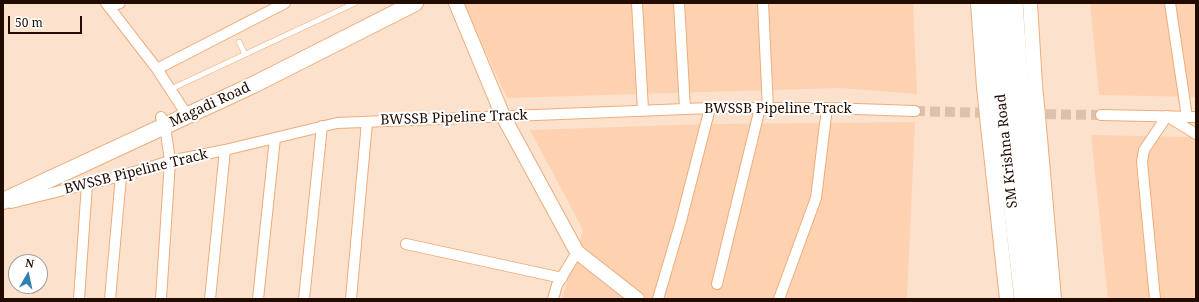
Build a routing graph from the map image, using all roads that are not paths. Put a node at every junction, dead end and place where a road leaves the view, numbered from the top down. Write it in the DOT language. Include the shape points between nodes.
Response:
graph roads {
  1 [pos="120,3"];
  2 [pos="286,3"];
  3 [pos="355,3"];
  4 [pos="392,3"];
  5 [pos="415,3"];
  6 [pos="456,3"];
  7 [pos="637,3"];
  8 [pos="679,3"];
  9 [pos="763,3"];
  10 [pos="978,3"];
  11 [pos="994,3"];
  12 [pos="1013,3"];
  13 [pos="1030,3"];
  14 [pos="1170,3"];
  15 [pos="107,5"];
  16 [pos="239,42"];
  17 [pos="246,54"];
  18 [pos="157,69"];
  19 [pos="1027,85"];
  20 [pos="992,87"];
  21 [pos="171,89"];
  22 [pos="685,108"];
  23 [pos="710,108"];
  24 [pos="764,108"];
  25 [pos="826,108"];
  26 [pos="643,110"];
  27 [pos="184,111"];
  28 [pos="915,111"];
  29 [pos="1101,115"];
  30 [pos="503,116"];
  31 [pos="1167,116"];
  32 [pos="1192,117"];
  33 [pos="163,121"];
  34 [pos="367,122"];
  35 [pos="998,122"];
  36 [pos="1028,123"];
  37 [pos="322,126"];
  38 [pos="1196,134"];
  39 [pos="275,138"];
  40 [pos="224,150"];
  41 [pos="170,161"];
  42 [pos="121,176"];
  43 [pos="87,184"];
  44 [pos="3,191"];
  45 [pos="3,201"];
  46 [pos="3,205"];
  47 [pos="406,244"];
  48 [pos="577,252"];
  49 [pos="562,278"];
  50 [pos="717,284"];
  51 [pos="79,299"];
  52 [pos="110,299"];
  53 [pos="161,299"];
  54 [pos="210,299"];
  55 [pos="258,299"];
  56 [pos="304,299"];
  57 [pos="351,299"];
  58 [pos="554,299"];
  59 [pos="637,299"];
  60 [pos="658,299"];
  61 [pos="779,299"];
  62 [pos="1007,299"];
  63 [pos="1024,299"];
  64 [pos="1041,299"];
  65 [pos="1054,299"];
  66 [pos="1155,299"];
  1 -- 15 [label="street"];
  2 -- 18 [label="street"];
  3 -- 17 [label="lane"];
  4 -- 27 [label="main road, Magadi Road"];
  5 -- 27 [label="main road, Magadi Road" via="253,85"];
  6 -- 30 [label="street"];
  7 -- 26 [label="street"];
  8 -- 22 [label="street"];
  9 -- 24 [label="street"];
  10 -- 20 [label="street, SM Krishna Road"];
  11 -- 20 [label="highway, SM Krishna Road"];
  12 -- 19 [label="highway, SM Krishna Road"];
  13 -- 19 [label="street, SM Krishna Road"];
  14 -- 32 [label="street"];
  15 -- 18 [label="street"];
  16 -- 17 [label="lane"];
  17 -- 21 [label="lane"];
  18 -- 21 [label="street"];
  19 -- 36 [label="highway, SM Krishna Road, bridge"];
  20 -- 35 [label="highway, SM Krishna Road, bridge"];
  21 -- 27 [label="street"];
  22 -- 23 [label="street, BWSSB Pipeline Track"];
  22 -- 26 [label="street, BWSSB Pipeline Track"];
  23 -- 24 [label="street, BWSSB Pipeline Track"];
  23 -- 60 [label="street"];
  24 -- 25 [label="street, BWSSB Pipeline Track"];
  24 -- 50 [label="street"];
  25 -- 28 [label="street, BWSSB Pipeline Track"];
  25 -- 61 [label="street" via="816,198"];
  26 -- 30 [label="street, BWSSB Pipeline Track"];
  27 -- 33 [label="main road, Magadi Road"];
  29 -- 31 [label="street"];
  30 -- 34 [label="street, BWSSB Pipeline Track"];
  30 -- 48 [label="street"];
  31 -- 32 [label="street"];
  31 -- 38 [label="street"];
  31 -- 66 [label="street" via="1144,150 1142,162"];
  33 -- 41 [label="street"];
  33 -- 44 [label="main road, Magadi Road"];
  33 -- 45 [label="main road, Magadi Road"];
  34 -- 37 [label="street, BWSSB Pipeline Track"];
  34 -- 57 [label="street"];
  35 -- 36 [label="street"];
  35 -- 62 [label="street, SM Krishna Road"];
  35 -- 63 [label="highway, SM Krishna Road"];
  36 -- 64 [label="highway, SM Krishna Road"];
  36 -- 65 [label="street, SM Krishna Road"];
  37 -- 39 [label="street, BWSSB Pipeline Track"];
  37 -- 56 [label="street"];
  39 -- 40 [label="street, BWSSB Pipeline Track"];
  39 -- 55 [label="street"];
  40 -- 41 [label="street, BWSSB Pipeline Track"];
  40 -- 54 [label="street"];
  41 -- 42 [label="street, BWSSB Pipeline Track"];
  41 -- 53 [label="street"];
  42 -- 43 [label="street, BWSSB Pipeline Track"];
  42 -- 52 [label="street"];
  43 -- 46 [label="street, BWSSB Pipeline Track"];
  43 -- 51 [label="street"];
  47 -- 49 [label="street"];
  48 -- 49 [label="street"];
  48 -- 59 [label="street"];
  49 -- 58 [label="street" via="557,285"];
}
